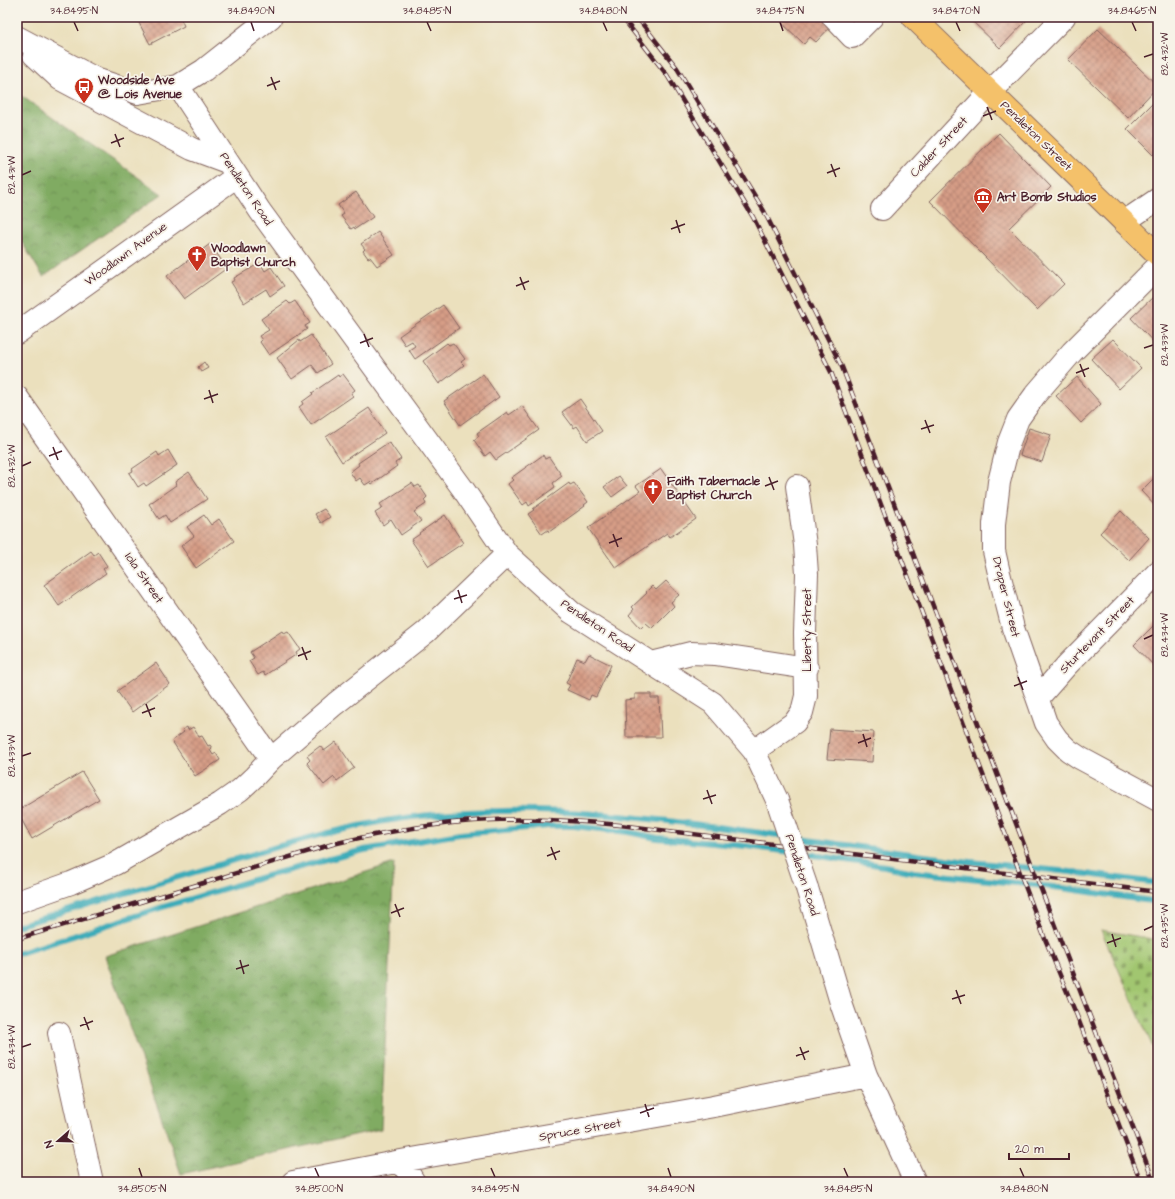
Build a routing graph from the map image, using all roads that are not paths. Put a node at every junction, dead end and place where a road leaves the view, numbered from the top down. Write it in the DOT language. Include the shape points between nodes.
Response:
graph roads {
  1 [pos="271,17"];
  2 [pos="833,17"];
  3 [pos="872,17"];
  4 [pos="913,17"];
  5 [pos="1055,20"];
  6 [pos="17,37"];
  7 [pos="17,40"];
  8 [pos="178,86"];
  9 [pos="990,92"];
  10 [pos="232,169"];
  11 [pos="1158,199"];
  12 [pos="882,209"];
  13 [pos="1124,222"];
  14 [pos="1158,255"];
  15 [pos="1158,266"];
  16 [pos="17,333"];
  17 [pos="17,397"];
  18 [pos="797,486"];
  19 [pos="507,554"];
  20 [pos="1158,572"];
  21 [pos="651,663"];
  22 [pos="807,668"];
  23 [pos="1038,698"];
  24 [pos="754,751"];
  25 [pos="270,759"];
  26 [pos="1158,800"];
  27 [pos="17,902"];
  28 [pos="59,1034"];
  29 [pos="866,1075"];
  30 [pos="401,1161"];
  31 [pos="92,1182"];
  32 [pos="294,1182"];
  33 [pos="414,1182"];
  34 [pos="915,1182"];
  1 -- 8 [label="street" via="204,70"];
  2 -- 3 [label="street" via="852,37"];
  4 -- 9 [label="main road, Pendleton Street"];
  5 -- 9 [label="street, Calder Street"];
  6 -- 8 [label="street" via="98,80 138,93"];
  7 -- 10 [label="street" via="60,79"];
  8 -- 10 [label="street, Pendleton Road"];
  9 -- 12 [label="street, Calder Street"];
  9 -- 13 [label="main road, Pendleton Street"];
  10 -- 16 [label="street, Woodlawn Avenue"];
  10 -- 19 [label="street, Pendleton Road"];
  11 -- 13 [label="street"];
  13 -- 14 [label="main road, Pendleton Street"];
  15 -- 23 [label="street, Draper Street" via="1072,352 1035,395 1018,419 1009,442 999,482 994,551 1013,628"];
  17 -- 25 [label="street, Iola Street"];
  18 -- 22 [label="street, Liberty Street" via="807,574"];
  19 -- 21 [label="street, Pendleton Road" via="570,612"];
  19 -- 25 [label="street" via="426,632"];
  20 -- 23 [label="street, Sturtevant Street"];
  21 -- 22 [label="street" via="690,653 715,654"];
  21 -- 24 [label="street, Pendleton Road" via="713,703"];
  22 -- 24 [label="street, Liberty Street" via="806,696 802,712 795,722"];
  23 -- 26 [label="street, Draper Street" via="1046,723 1068,750"];
  24 -- 29 [label="street, Pendleton Road, bridge" via="777,800 808,888 842,1006"];
  25 -- 27 [label="street" via="240,790 201,816 115,864"];
  28 -- 31 [label="street"];
  29 -- 30 [label="street, Spruce Street" via="714,1106"];
  29 -- 34 [label="street, Pendleton Road"];
  30 -- 32 [label="street, Spruce Street"];
  30 -- 33 [label="street"];
}
